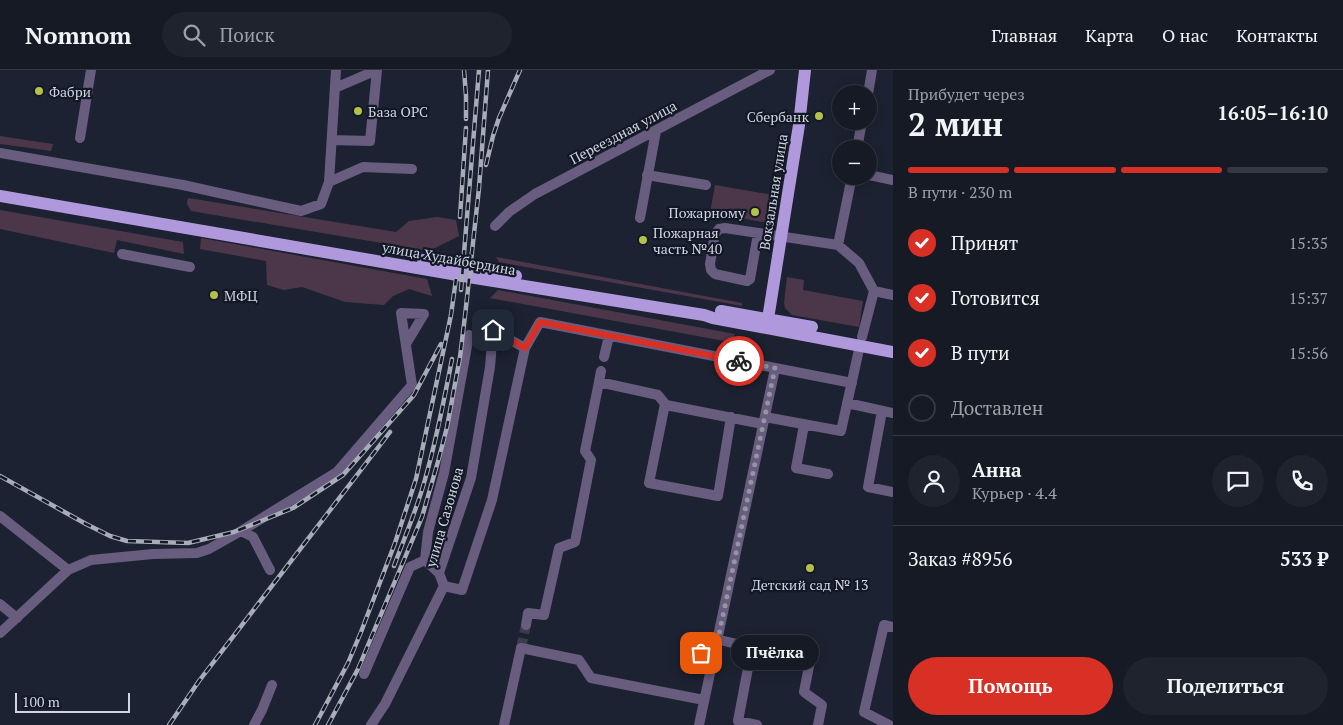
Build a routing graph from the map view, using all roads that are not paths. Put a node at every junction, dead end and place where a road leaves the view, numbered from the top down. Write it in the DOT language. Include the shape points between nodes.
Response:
graph roads {
  1 [pos="91,70"];
  2 [pos="336,70"];
  3 [pos="377,70"];
  4 [pos="770,70"];
  5 [pos="805,70"];
  6 [pos="872,70"];
  7 [pos="870,85"];
  8 [pos="335,88"];
  9 [pos="656,130"];
  10 [pos="80,138"];
  11 [pos="332,140"];
  12 [pos="0,153"];
  13 [pos="412,169"];
  14 [pos="648,175"];
  15 [pos="877,177"];
  16 [pos="893,180"];
  17 [pos="330,182"];
  18 [pos="706,185"];
  19 [pos="850,185"];
  20 [pos="0,187"];
  21 [pos="0,196"];
  22 [pos="640,218"];
  23 [pos="495,226"];
  24 [pos="758,234"];
  25 [pos="782,237"];
  26 [pos="838,245"];
  27 [pos="122,254"];
  28 [pos="190,267"];
  29 [pos="874,291"];
  30 [pos="893,295"];
  31 [pos="704,315"];
  32 [pos="768,322"];
  33 [pos="798,333"];
  34 [pos="468,334"];
  35 [pos="608,336"];
  36 [pos="861,341"];
  37 [pos="893,343"];
  38 [pos="406,344"];
  39 [pos="525,348"];
  40 [pos="893,352"];
  41 [pos="604,357"];
  42 [pos="775,368"];
  43 [pos="601,371"];
  44 [pos="599,382"];
  45 [pos="852,383"];
  46 [pos="665,404"];
  47 [pos="847,404"];
  48 [pos="882,411"];
  49 [pos="893,413"];
  50 [pos="732,418"];
  51 [pos="764,421"];
  52 [pos="804,425"];
  53 [pos="828,474"];
  54 [pos="893,492"];
  55 [pos="0,516"];
  56 [pos="241,531"];
  57 [pos="425,560"];
  58 [pos="68,570"];
  59 [pos="270,570"];
  60 [pos="439,573"];
  61 [pos="444,586"];
  62 [pos="0,604"];
  63 [pos="17,618"];
  64 [pos="526,625"];
  65 [pos="893,627"];
  66 [pos="0,633"];
  67 [pos="718,639"];
  68 [pos="752,647"];
  69 [pos="698,666"];
  70 [pos="364,674"];
  71 [pos="272,685"];
  72 [pos="704,700"];
  73 [pos="254,725"];
  74 [pos="371,725"];
  75 [pos="504,725"];
  76 [pos="699,725"];
  77 [pos="757,725"];
  78 [pos="818,725"];
  79 [pos="889,725"];
  1 -- 10 [label="street"];
  2 -- 8 [label="street"];
  3 -- 8 [label="street"];
  3 -- 11 [label="street" via="370,141"];
  4 -- 9 [label="street, Переездная улица"];
  5 -- 25 [label="main road, Вокзальная улица"];
  6 -- 7 [label="street"];
  8 -- 11 [label="street"];
  9 -- 14 [label="street"];
  9 -- 23 [label="street, Переездная улица" via="535,194"];
  11 -- 17 [label="street"];
  12 -- 17 [label="street" via="183,185 301,211 320,204"];
  13 -- 17 [label="street" via="363,167"];
  14 -- 18 [label="street"];
  14 -- 22 [label="street"];
  15 -- 16 [label="street"];
  19 -- 26 [label="street"];
  20 -- 32 [label="main road, улица Худайбердина"];
  21 -- 31 [label="main road, улица Худайбердина"];
  24 -- 24 [label="street" via="719,229 715,234 711,270 715,274 750,279"];
  24 -- 25 [label="street"];
  25 -- 26 [label="street"];
  25 -- 32 [label="main road, Вокзальная улица"];
  26 -- 29 [label="street" via="858,262"];
  27 -- 28 [label="street"];
  29 -- 30 [label="street"];
  29 -- 36 [label="street"];
  31 -- 32 [label="main road"];
  31 -- 33 [label="main road, улица Худайбердина"];
  32 -- 33 [label="main road"];
  32 -- 36 [label="main road, улица Худайбердина"];
  33 -- 36 [label="main road, улица Худайбердина"];
  34 -- 57 [label="street"];
  35 -- 39 [label="street" via="540,322"];
  35 -- 41 [label="street"];
  35 -- 42 [label="street"];
  36 -- 37 [label="main road, улица Худайбердина"];
  36 -- 40 [label="main road, улица Худайбердина"];
  36 -- 45 [label="street"];
  38 -- 56 [label="street" via="412,385 337,472"];
  39 -- 60 [label="street, улица Сазонова" via="493,330 471,478"];
  39 -- 61 [label="street" via="492,500 462,590"];
  42 -- 45 [label="street"];
  42 -- 51 [label="street"];
  43 -- 44 [label="street"];
  44 -- 46 [label="street" via="658,395"];
  44 -- 64 [label="street" via="585,450 591,460 575,542 559,548 544,616 528,614"];
  45 -- 47 [label="street"];
  46 -- 50 [label="street"];
  46 -- 50 [label="street" via="649,483 718,496"];
  47 -- 48 [label="street"];
  47 -- 52 [label="street" via="841,432"];
  48 -- 49 [label="street"];
  48 -- 54 [label="street" via="868,487"];
  50 -- 51 [label="street"];
  51 -- 52 [label="street"];
  51 -- 67 [label="street"];
  52 -- 53 [label="street" via="796,468"];
  55 -- 58 [label="street"];
  56 -- 58 [label="street" via="197,553 91,560"];
  56 -- 59 [label="street" via="253,537"];
  57 -- 60 [label="street"];
  57 -- 70 [label="street" via="410,567"];
  58 -- 63 [label="street"];
  60 -- 61 [label="street, улица Сазонова"];
  61 -- 74 [label="street, улица Сазонова" via="385,704"];
  62 -- 63 [label="street"];
  63 -- 66 [label="street"];
  65 -- 79 [label="street" via="884,625 864,712"];
  67 -- 68 [label="street"];
  67 -- 69 [label="street" via="705,638"];
  67 -- 72 [label="street"];
  68 -- 77 [label="street" via="738,721"];
  68 -- 78 [label="street" via="810,660 804,692 822,705"];
  71 -- 73 [label="street"];
  72 -- 75 [label="street" via="591,678 579,660 521,648"];
  72 -- 76 [label="street"];
}
